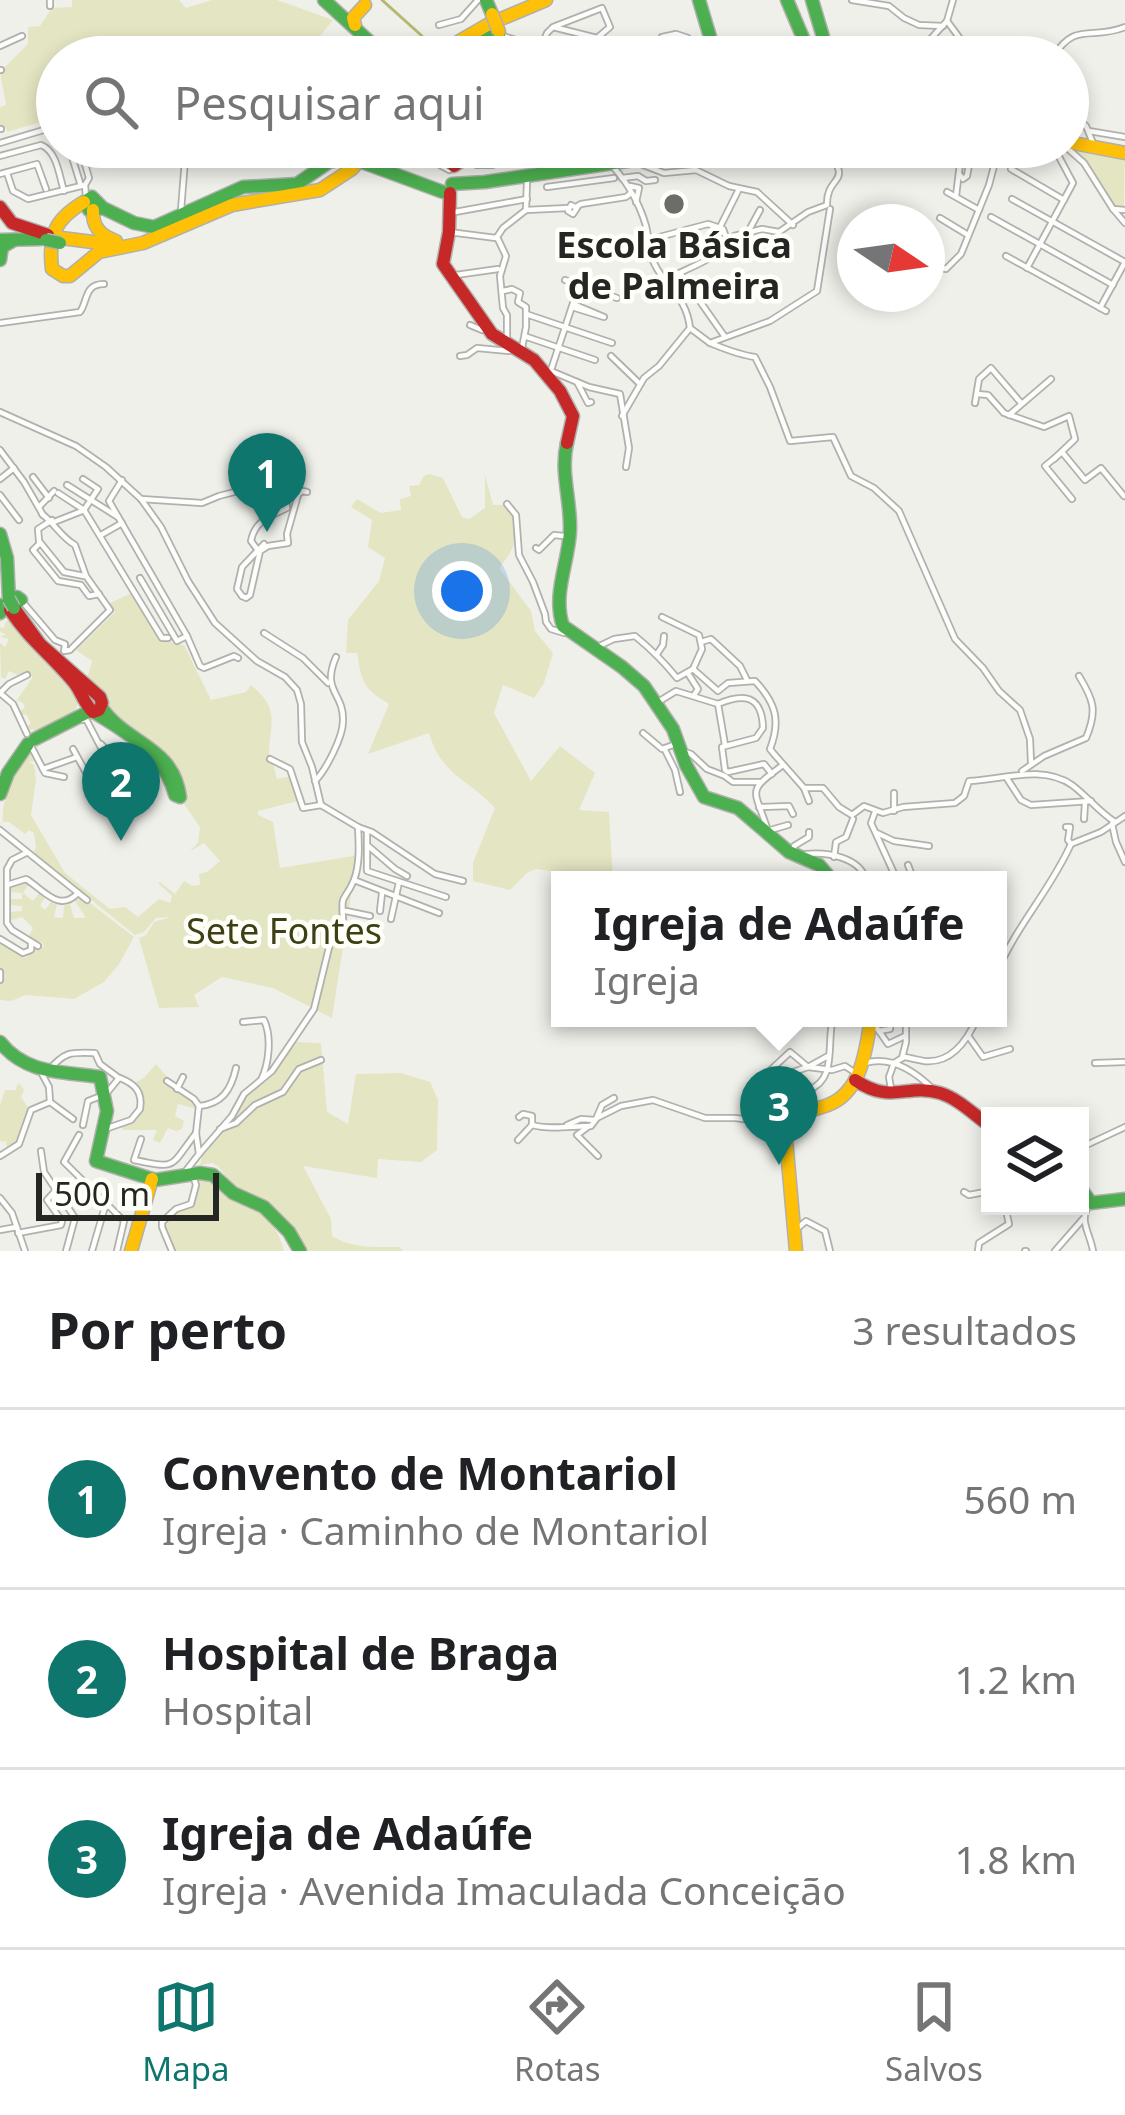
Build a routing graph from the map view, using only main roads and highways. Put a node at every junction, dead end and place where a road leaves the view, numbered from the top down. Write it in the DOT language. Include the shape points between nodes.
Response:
graph roads {
  1 [pos="546,0"];
  2 [pos="558,0"];
  3 [pos="699,0"];
  4 [pos="787,0"];
  5 [pos="810,0"];
  6 [pos="326,2"];
  7 [pos="365,2"];
  8 [pos="486,5"];
  9 [pos="496,33"];
  10 [pos="359,36"];
  11 [pos="364,36"];
  12 [pos="366,36"];
  13 [pos="486,36"];
  14 [pos="490,36"];
  15 [pos="490,36"];
  16 [pos="496,36"];
  17 [pos="710,36"];
  18 [pos="811,36"];
  19 [pos="819,36"];
  20 [pos="821,36"];
  21 [pos="1089,147"];
  22 [pos="1125,153"];
  23 [pos="321,168"];
  24 [pos="345,168"];
  25 [pos="352,168"];
  26 [pos="378,168"];
  27 [pos="454,168"];
  28 [pos="604,168"];
  29 [pos="449,182"];
  30 [pos="89,201"];
  31 [pos="5,229"];
  32 [pos="145,237"];
  33 [pos="57,239"];
  34 [pos="116,248"];
  35 [pos="0,536"];
  36 [pos="2,564"];
  37 [pos="9,602"];
  38 [pos="88,706"];
  39 [pos="30,742"];
  40 [pos="0,784"];
  41 [pos="177,786"];
  42 [pos="0,794"];
  43 [pos="824,871"];
  44 [pos="872,1027"];
  45 [pos="0,1042"];
  46 [pos="852,1069"];
  47 [pos="981,1120"];
  48 [pos="152,1179"];
  49 [pos="1125,1199"];
  50 [pos="1089,1200"];
  51 [pos="130,1251"];
  52 [pos="301,1251"];
  53 [pos="796,1251"];
  1 -- 9 [label="main road" via="489,24"];
  2 -- 9 [label="main road" via="509,19"];
  3 -- 17 [label="main road"];
  4 -- 18 [label="main road"];
  5 -- 19 [label="main road"];
  5 -- 20 [label="main road"];
  6 -- 7 [label="main road" via="347,16"];
  6 -- 10 [label="main road"];
  6 -- 11 [label="main road"];
  7 -- 12 [label="main road" via="353,20"];
  8 -- 9 [label="main road, bridge"];
  9 -- 13 [label="main road"];
  9 -- 14 [label="main road"];
  9 -- 15 [label="main road"];
  9 -- 16 [label="main road"];
  21 -- 22 [label="main road"];
  23 -- 30 [label="main road" via="305,181 243,187 162,225 144,226"];
  24 -- 32 [label="main road" via="317,186 231,200"];
  25 -- 34 [label="main road" via="303,196 232,205"];
  26 -- 29 [label="main road, bridge" via="425,187"];
  27 -- 29 [label="main road"];
  28 -- 29 [label="main road"];
  29 -- 43 [label="main road" via="442,260 467,306 492,334 549,372 573,416 563,470 560,619 644,686 704,796 738,808"];
  30 -- 32 [label="main road" via="97,229 110,239"];
  30 -- 33 [label="main road" via="85,238"];
  30 -- 33 [label="main road" via="58,230 53,265 69,274 79,256"];
  30 -- 34 [label="main road" via="57,224 52,269 70,276 95,253"];
  31 -- 33 [label="main road"];
  32 -- 33 [label="main road" via="115,244"];
  33 -- 34 [label="main road"];
  35 -- 36 [label="main road"];
  35 -- 37 [label="main road"];
  36 -- 37 [label="main road"];
  37 -- 38 [label="main road" via="40,644 77,674"];
  38 -- 39 [label="main road"];
  38 -- 41 [label="main road" via="156,754"];
  39 -- 40 [label="main road"];
  39 -- 42 [label="main road"];
  44 -- 46 [label="main road"];
  45 -- 48 [label="main road" via="12,1058 44,1071 98,1076 109,1104 96,1161"];
  46 -- 47 [label="main road" via="872,1093 936,1092"];
  46 -- 53 [label="main road" via="840,1100 784,1128"];
  48 -- 51 [label="main road"];
  48 -- 52 [label="main road" via="213,1175 259,1203"];
  49 -- 50 [label="main road"];
}
